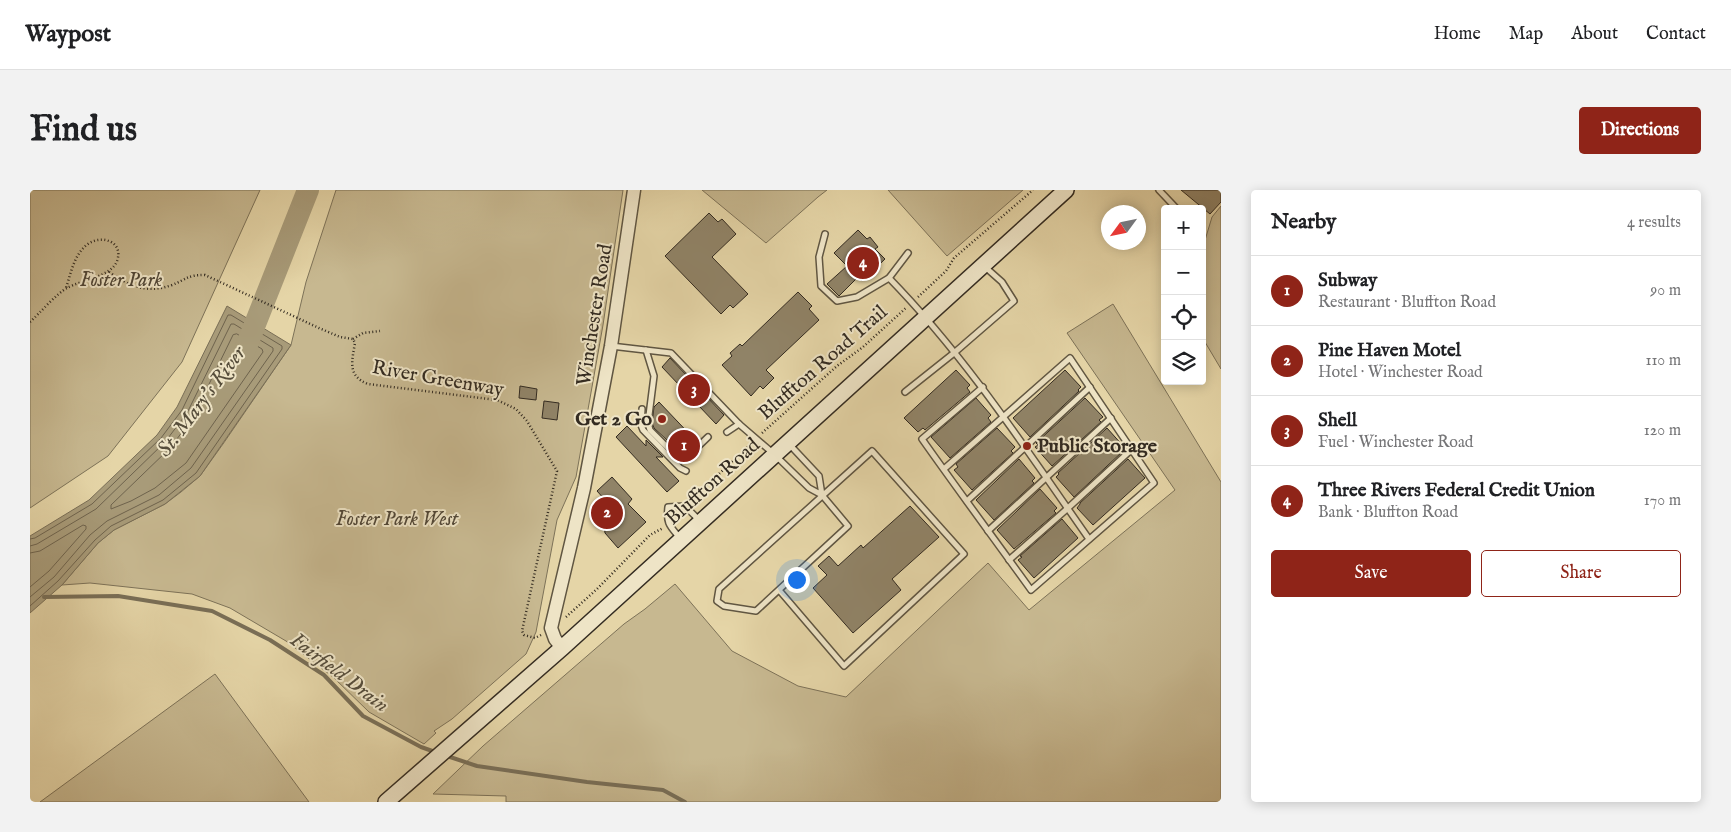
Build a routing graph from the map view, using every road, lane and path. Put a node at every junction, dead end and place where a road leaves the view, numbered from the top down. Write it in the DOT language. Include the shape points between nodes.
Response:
graph roads {
  1 [pos="634,190"];
  2 [pos="1032,190"];
  3 [pos="1066,190"];
  4 [pos="1159,190"];
  5 [pos="1173,205"];
  6 [pos="825,234"];
  7 [pos="908,253"];
  8 [pos="982,264"];
  9 [pos="109,272"];
  10 [pos="889,278"];
  11 [pos="66,288"];
  12 [pos="912,302"];
  13 [pos="926,317"];
  14 [pos="30,322"];
  15 [pos="380,331"];
  16 [pos="354,340"];
  17 [pos="611,346"];
  18 [pos="646,350"];
  19 [pos="954,353"];
  20 [pos="983,387"];
  21 [pos="1090,387"];
  22 [pos="905,392"];
  23 [pos="642,409"];
  24 [pos="1003,416"];
  25 [pos="1110,418"];
  26 [pos="739,424"];
  27 [pos="727,432"];
  28 [pos="708,437"];
  29 [pos="756,440"];
  30 [pos="787,442"];
  31 [pos="1024,447"];
  32 [pos="1131,450"];
  33 [pos="774,454"];
  34 [pos="944,469"];
  35 [pos="686,472"];
  36 [pos="1046,478"];
  37 [pos="822,495"];
  38 [pos="967,501"];
  39 [pos="685,506"];
  40 [pos="1068,508"];
  41 [pos="700,522"];
  42 [pos="668,525"];
  43 [pos="988,531"];
  44 [pos="681,539"];
  45 [pos="1089,539"];
  46 [pos="1009,560"];
  47 [pos="779,590"];
  48 [pos="565,618"];
  49 [pos="535,638"];
  50 [pos="562,648"];
  51 [pos="386,802"];
  1 -- 17 [label="street, Winchester Road"];
  2 -- 12 [label="path, Bluffton Road Trail" via="954,258 946,271"];
  3 -- 8 [label="main road, Bluffton Road"];
  4 -- 5 [label="lane"];
  6 -- 10 [label="lane" via="819,257 821,286 837,301 857,297"];
  7 -- 10 [label="lane"];
  8 -- 13 [label="main road, Bluffton Road"];
  8 -- 19 [label="lane" via="1002,282 1014,300"];
  9 -- 11 [label="path"];
  9 -- 11 [label="path" via="117,262 117,252 114,244 99,239 87,245 75,260"];
  9 -- 16 [label="path, River Greenway" via="125,283 149,290 171,285 191,275 205,275 340,337"];
  10 -- 12 [label="lane"];
  11 -- 14 [label="path"];
  12 -- 13 [label="lane"];
  12 -- 29 [label="path, Bluffton Road Trail"];
  13 -- 19 [label="lane"];
  13 -- 30 [label="main road, Bluffton Road"];
  15 -- 16 [label="path" via="363,333"];
  16 -- 49 [label="path, River Greenway" via="352,368 362,382 506,403 527,421 555,466 556,478 522,631 524,635"];
  17 -- 18 [label="lane"];
  17 -- 50 [label="street, Winchester Road" via="584,488 551,628"];
  18 -- 26 [label="lane" via="671,353"];
  18 -- 28 [label="lane" via="654,376 648,423 650,430 680,460"];
  19 -- 20 [label="lane"];
  19 -- 22 [label="lane"];
  20 -- 24 [label="lane"];
  20 -- 34 [label="lane" via="922,439"];
  21 -- 24 [label="lane" via="1070,358"];
  21 -- 25 [label="lane"];
  21 -- 31 [label="lane"];
  23 -- 35 [label="lane" via="643,430"];
  24 -- 31 [label="lane"];
  24 -- 34 [label="lane"];
  25 -- 32 [label="lane"];
  25 -- 36 [label="lane"];
  26 -- 27 [label="lane"];
  26 -- 29 [label="lane"];
  29 -- 33 [label="lane"];
  29 -- 39 [label="path, Bluffton Road Trail"];
  30 -- 33 [label="main road, Bluffton Road"];
  30 -- 37 [label="lane" via="819,476"];
  31 -- 36 [label="lane"];
  31 -- 38 [label="lane"];
  32 -- 40 [label="lane"];
  32 -- 45 [label="lane" via="1154,484"];
  33 -- 37 [label="lane" via="809,488"];
  33 -- 41 [label="main road, Bluffton Road"];
  34 -- 38 [label="lane"];
  36 -- 40 [label="lane"];
  36 -- 43 [label="lane"];
  37 -- 47 [label="lane" via="848,526"];
  37 -- 47 [label="lane" via="719,589 717,601 724,606 756,612"];
  37 -- 47 [label="lane" via="872,450 964,554 844,666"];
  38 -- 43 [label="lane"];
  39 -- 41 [label="lane"];
  39 -- 42 [label="lane" via="668,507"];
  40 -- 45 [label="lane"];
  40 -- 46 [label="lane"];
  41 -- 44 [label="main road, Bluffton Road"];
  42 -- 44 [label="lane"];
  42 -- 48 [label="path" via="650,535"];
  43 -- 46 [label="lane"];
  44 -- 50 [label="main road, Bluffton Road"];
  45 -- 46 [label="lane" via="1031,590"];
  50 -- 51 [label="main road, Bluffton Road"];
}
